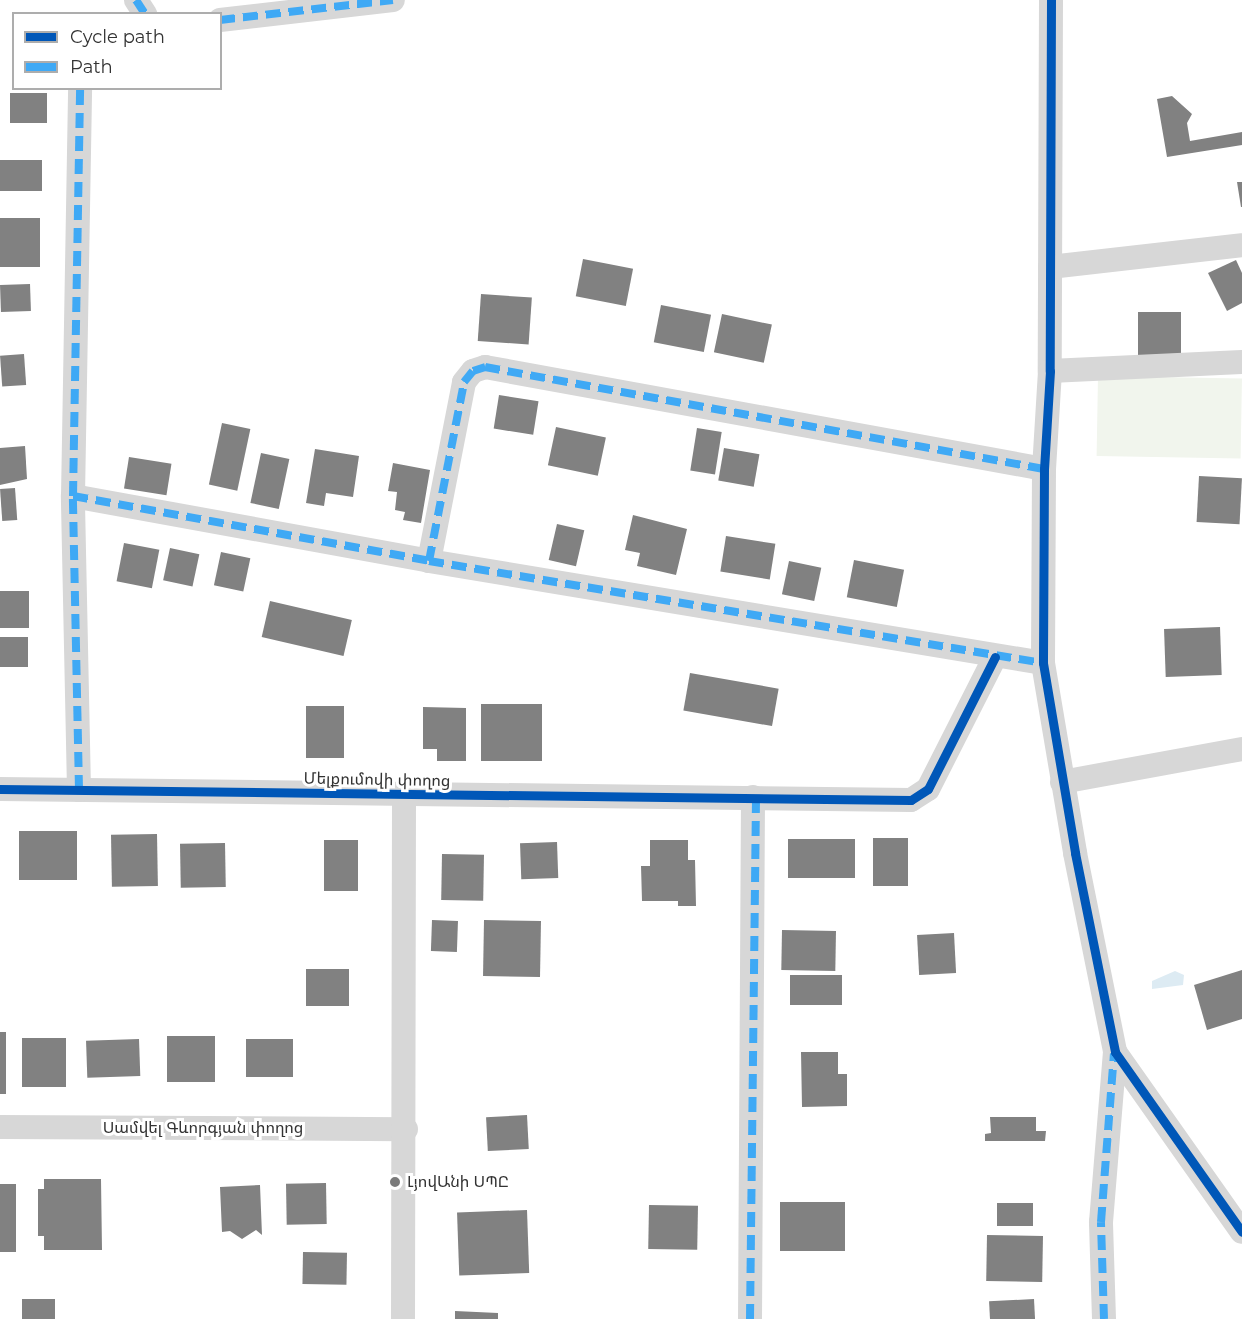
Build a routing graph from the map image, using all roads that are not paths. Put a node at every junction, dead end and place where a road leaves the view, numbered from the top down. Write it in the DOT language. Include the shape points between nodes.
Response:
graph roads {
  1 [pos="393,0"];
  2 [pos="1051,0"];
  3 [pos="222,20"];
  4 [pos="80,90"];
  5 [pos="1242,245"];
  6 [pos="1050,267"];
  7 [pos="1242,362"];
  8 [pos="1050,371"];
  9 [pos="1044,470"];
  10 [pos="74,496"];
  11 [pos="429,561"];
  12 [pos="995,657"];
  13 [pos="1043,663"];
  14 [pos="1242,749"];
  15 [pos="1062,782"];
  16 [pos="0,789"];
  17 [pos="79,790"];
  18 [pos="404,795"];
  19 [pos="753,797"];
  20 [pos="1114,1052"];
  21 [pos="0,1127"];
  22 [pos="406,1129"];
  23 [pos="1242,1232"];
  24 [pos="403,1319"];
  25 [pos="750,1319"];
  26 [pos="1104,1319"];
  1 -- 3 [label="street"];
  2 -- 6 [label="street"];
  4 -- 10 [label="street"];
  5 -- 6 [label="street"];
  6 -- 8 [label="street"];
  7 -- 8 [label="street"];
  8 -- 9 [label="street"];
  9 -- 11 [label="street" via="485,367 473,371 464,382"];
  9 -- 13 [label="street"];
  10 -- 11 [label="street"];
  10 -- 17 [label="street"];
  11 -- 12 [label="street"];
  12 -- 13 [label="street"];
  12 -- 19 [label="street, Մելքումովի փողոց" via="928,789 911,800"];
  13 -- 15 [label="street"];
  14 -- 15 [label="street"];
  15 -- 20 [label="street"];
  16 -- 17 [label="street, Մելքումովի փողոց"];
  17 -- 18 [label="street, Մելքումովի փողոց"];
  18 -- 19 [label="street, Մելքումովի փողոց"];
  18 -- 22 [label="street"];
  19 -- 25 [label="street"];
  20 -- 23 [label="street"];
  20 -- 26 [label="street" via="1101,1222"];
  21 -- 22 [label="street, Սամվել Գևորգյան փողոց"];
  22 -- 24 [label="street"];
}
